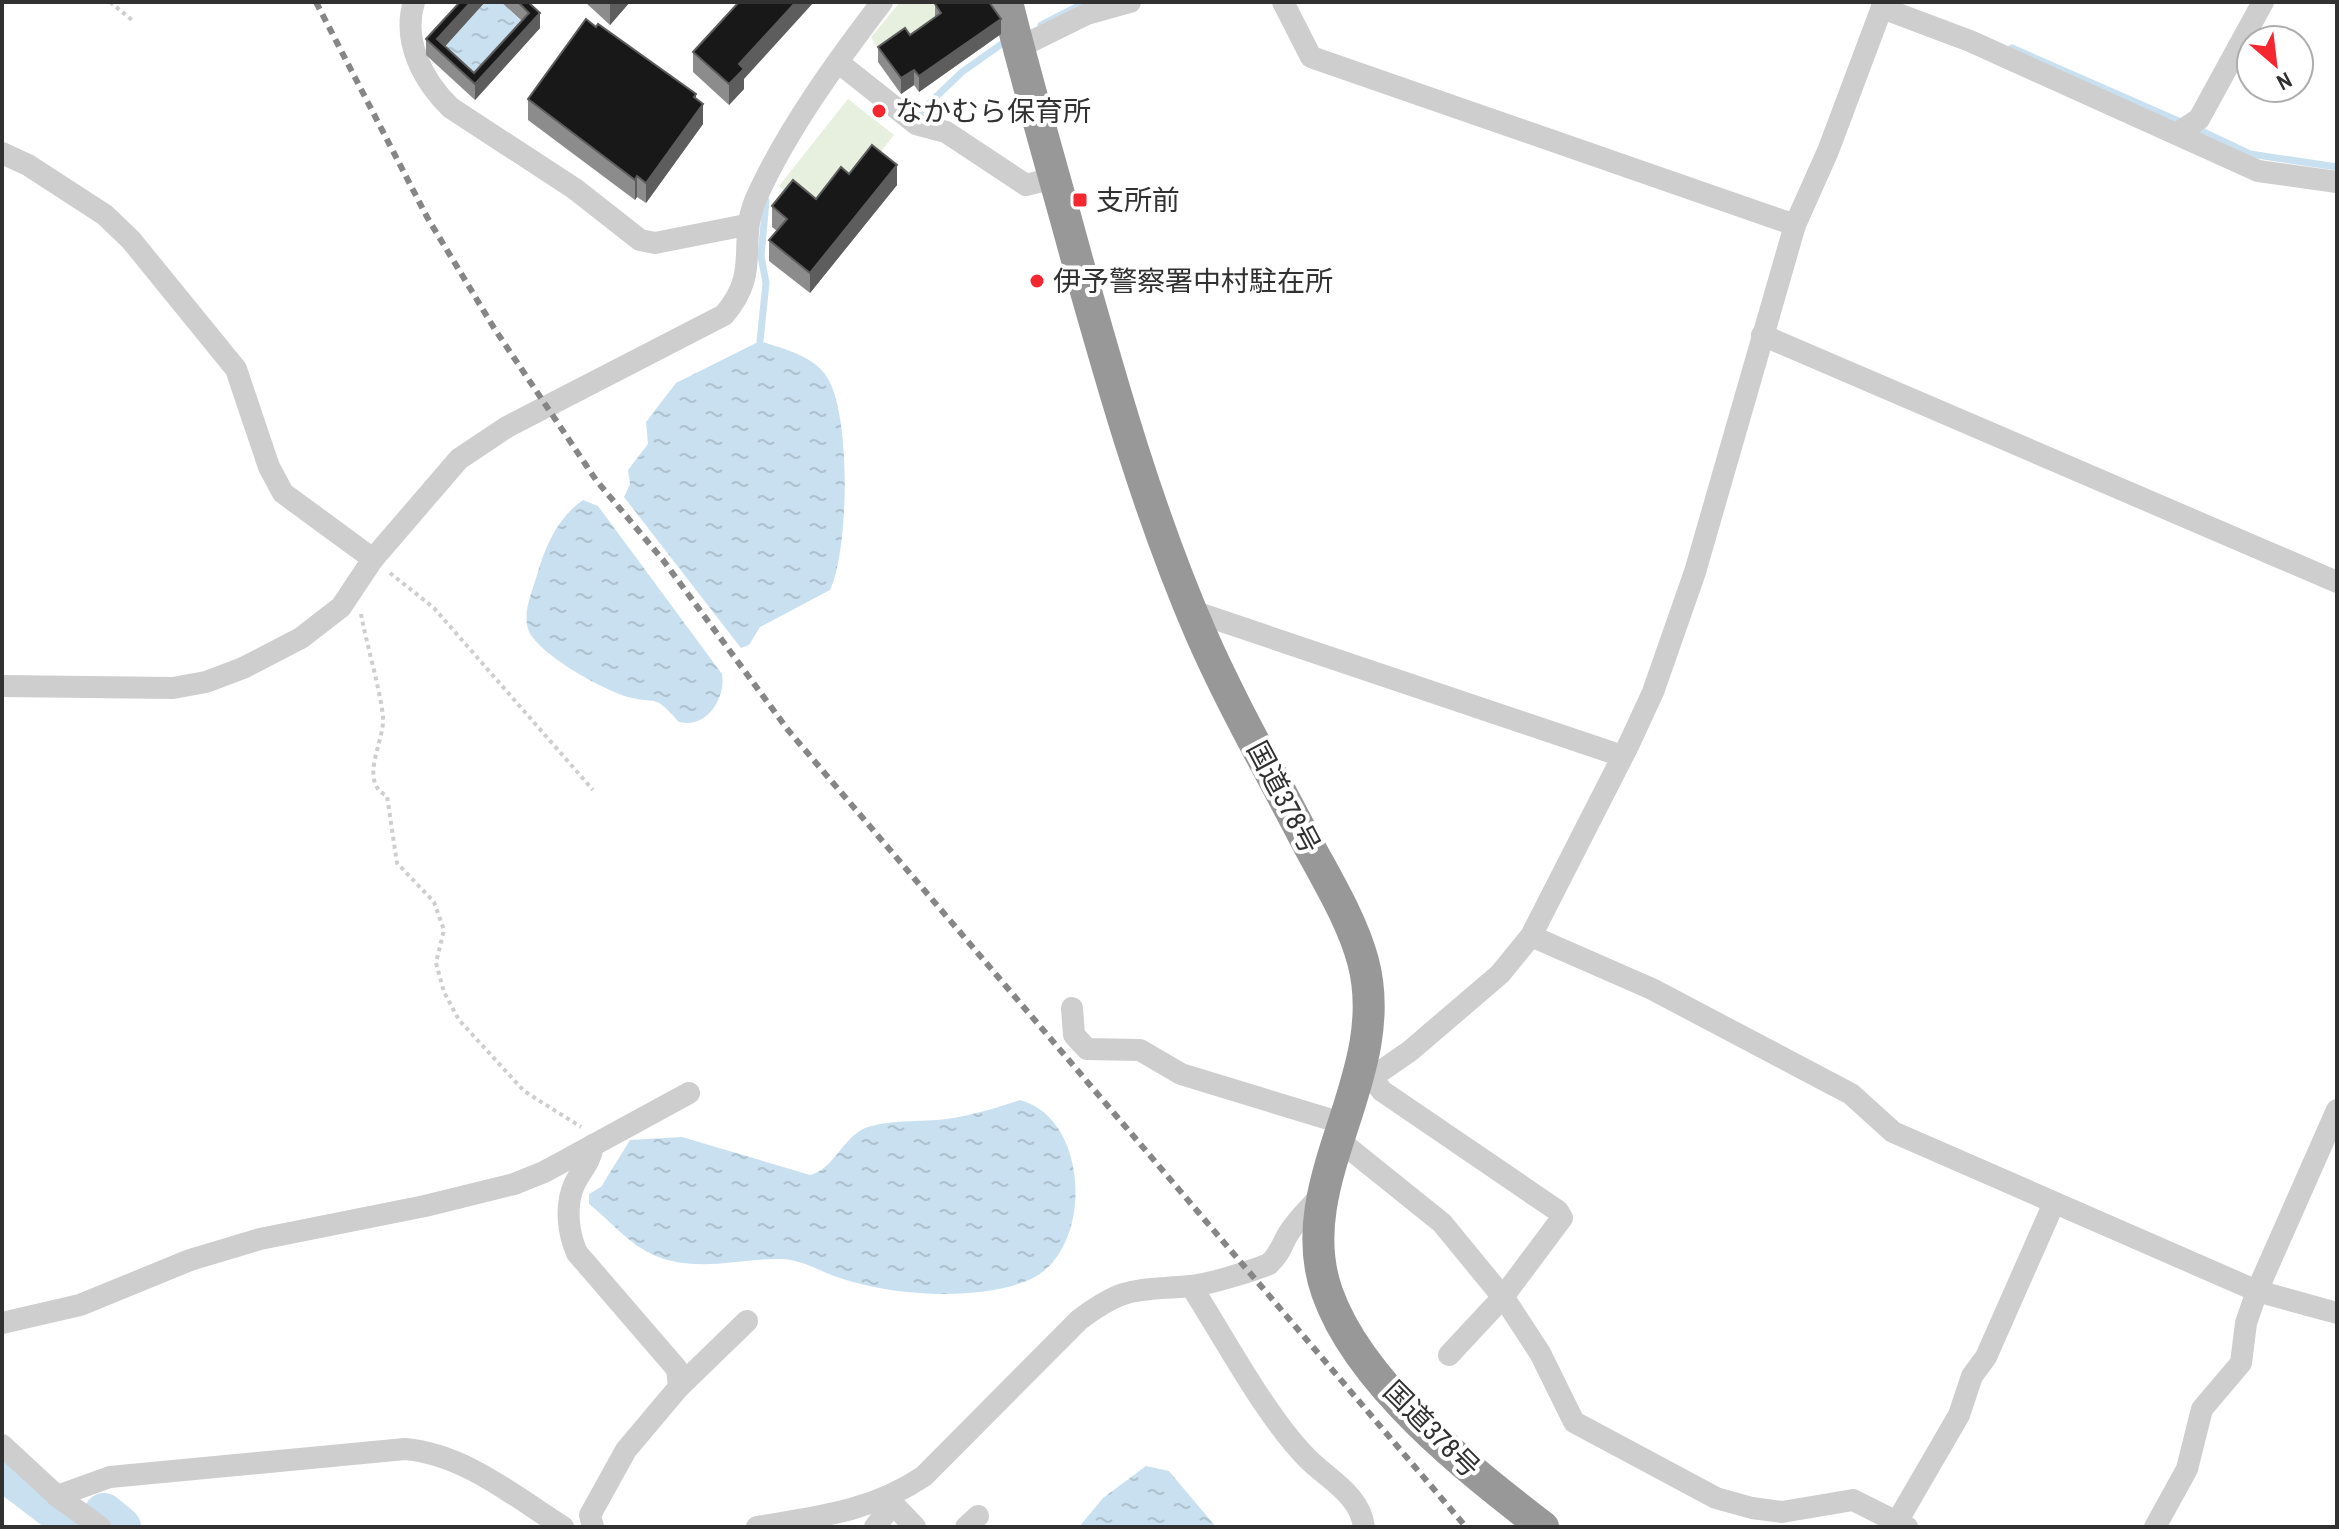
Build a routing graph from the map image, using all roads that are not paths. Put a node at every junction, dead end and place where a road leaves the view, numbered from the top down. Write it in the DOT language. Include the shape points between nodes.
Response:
graph roads {
  1 [pos="414,2"];
  2 [pos="882,2"];
  3 [pos="1007,2"];
  4 [pos="1130,2"];
  5 [pos="1283,2"];
  6 [pos="2263,2"];
  7 [pos="1883,5"];
  8 [pos="1018,48"];
  9 [pos="839,63"];
  10 [pos="2178,133"];
  11 [pos="2,153"];
  12 [pos="1054,178"];
  13 [pos="2337,182"];
  14 [pos="746,225"];
  15 [pos="1795,225"];
  16 [pos="1762,335"];
  17 [pos="373,559"];
  18 [pos="2337,582"];
  19 [pos="1192,611"];
  20 [pos="4,681"];
  21 [pos="1622,756"];
  22 [pos="1531,936"];
  23 [pos="1072,1008"];
  24 [pos="1363,1083"];
  25 [pos="689,1093"];
  26 [pos="2337,1110"];
  27 [pos="1343,1133"];
  28 [pos="593,1145"];
  29 [pos="2327,1162"];
  30 [pos="1321,1195"];
  31 [pos="2054,1203"];
  32 [pos="1191,1286"];
  33 [pos="2257,1291"];
  34 [pos="1503,1297"];
  35 [pos="2337,1313"];
  36 [pos="747,1321"];
  37 [pos="2,1323"];
  38 [pos="1449,1355"];
  39 [pos="679,1387"];
  40 [pos="2,1445"];
  41 [pos="57,1496"];
  42 [pos="889,1502"];
  43 [pos="1817,1516"];
  44 [pos="1899,1525"];
  45 [pos="100,1527"];
  46 [pos="563,1527"];
  47 [pos="593,1527"];
  48 [pos="757,1527"];
  49 [pos="875,1527"];
  50 [pos="915,1527"];
  51 [pos="1364,1527"];
  52 [pos="1543,1527"];
  53 [pos="2155,1527"];
  1 -- 14 [label="street" via="411,40 438,96 640,240 655,243"];
  2 -- 9 [label="street"];
  3 -- 8 [label="highway, 国道378号"];
  4 -- 8 [label="street" via="1087,14"];
  5 -- 15 [label="street" via="1311,57"];
  6 -- 10 [label="street" via="2199,119"];
  7 -- 10 [label="street"];
  7 -- 15 [label="street"];
  8 -- 12 [label="highway, 国道378号"];
  9 -- 12 [label="street" via="909,119 946,132 1026,185"];
  9 -- 14 [label="street" via="774,162"];
  10 -- 13 [label="street" via="2258,171"];
  11 -- 17 [label="street" via="105,215 131,240 236,369 283,493"];
  12 -- 19 [label="highway, 国道378号" via="1146,489"];
  14 -- 17 [label="street" via="745,285 724,315 482,442 438,480"];
  15 -- 16 [label="street"];
  16 -- 18 [label="street"];
  16 -- 21 [label="street" via="1690,586 1653,692"];
  17 -- 20 [label="street" via="341,607 301,638 206,682 173,688"];
  19 -- 21 [label="street"];
  19 -- 24 [label="highway, 国道378号" via="1362,959 1368,987"];
  21 -- 22 [label="street"];
  22 -- 24 [label="street" via="1500,974 1410,1051"];
  22 -- 31 [label="street" via="1652,989 1851,1094 1893,1132"];
  23 -- 27 [label="street" via="1074,1035 1087,1049 1140,1050 1181,1074"];
  24 -- 27 [label="highway, 国道378号"];
  24 -- 34 [label="street" via="1558,1211 1562,1218"];
  25 -- 28 [label="street"];
  26 -- 29 [label="street"];
  27 -- 30 [label="highway, 国道378号"];
  27 -- 34 [label="street" via="1442,1223"];
  28 -- 37 [label="street" via="514,1184 260,1239 190,1260 80,1305"];
  28 -- 39 [label="street" via="572,1192 569,1235 577,1253 677,1369"];
  29 -- 33 [label="street"];
  30 -- 32 [label="street" via="1269,1264"];
  30 -- 52 [label="highway, 国道378号" via="1320,1264 1327,1294 1345,1330 1411,1414 1456,1459"];
  31 -- 33 [label="street"];
  31 -- 44 [label="street" via="1986,1357 1972,1376 1959,1415"];
  32 -- 42 [label="street" via="1137,1289 1107,1299 1079,1320 924,1476"];
  32 -- 51 [label="street" via="1281,1426 1304,1456 1350,1495"];
  33 -- 35 [label="street"];
  33 -- 53 [label="street" via="2241,1363 2202,1409 2187,1469"];
  34 -- 38 [label="street"];
  34 -- 43 [label="street" via="1540,1353 1574,1422 1716,1498"];
  36 -- 39 [label="street"];
  39 -- 47 [label="street" via="626,1450 590,1515"];
  40 -- 41 [label="street"];
  41 -- 45 [label="street"];
  41 -- 46 [label="street" via="110,1477 405,1449 434,1451 469,1468"];
  42 -- 48 [label="street"];
  42 -- 49 [label="street"];
  42 -- 50 [label="street"];
  43 -- 44 [label="street" via="1853,1500"];
}
